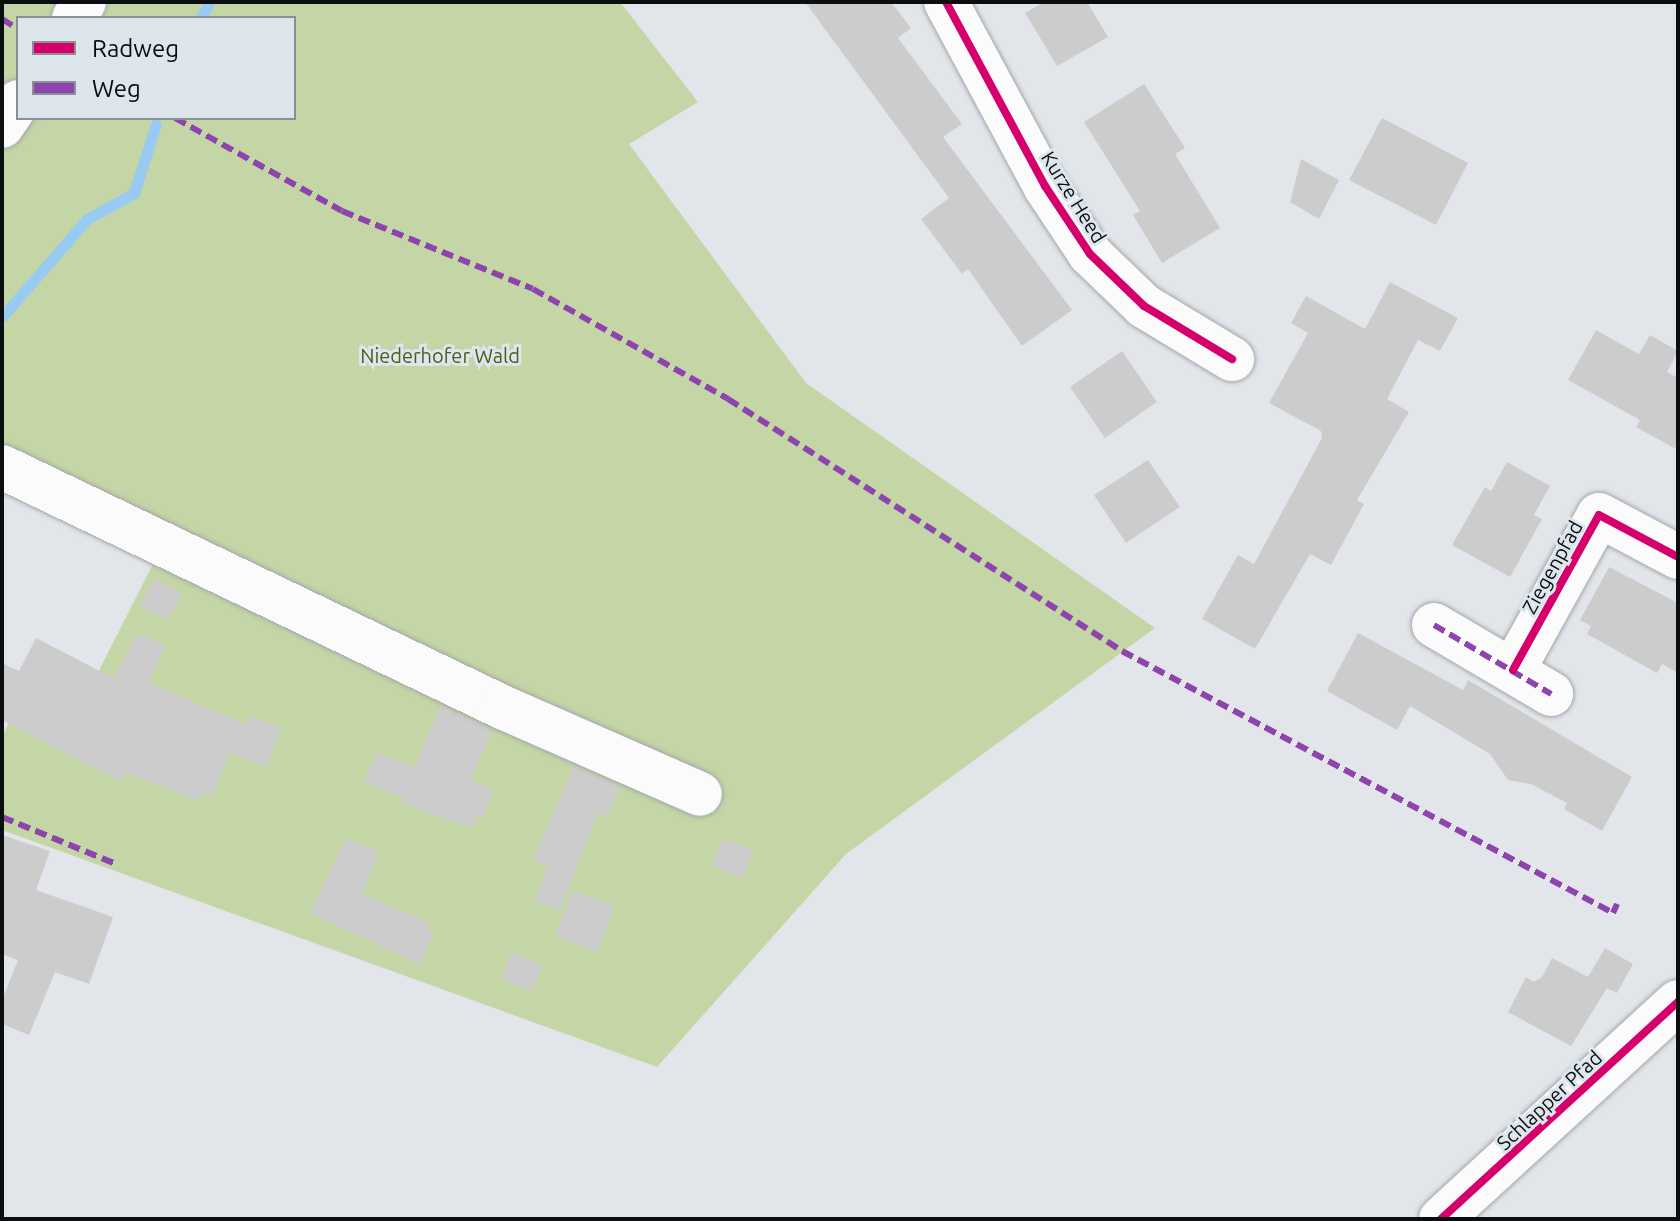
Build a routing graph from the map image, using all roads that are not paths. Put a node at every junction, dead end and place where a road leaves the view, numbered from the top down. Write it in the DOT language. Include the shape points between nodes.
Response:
graph roads {
  1 [pos="946,2"];
  2 [pos="16,105"];
  3 [pos="2,126"];
  4 [pos="1232,359"];
  5 [pos="2,467"];
  6 [pos="1678,557"];
  7 [pos="1434,625"];
  8 [pos="1513,670"];
  9 [pos="1551,694"];
  10 [pos="700,794"];
  11 [pos="1678,1002"];
  12 [pos="1441,1219"];
  1 -- 4 [label="street, Kurze Heed" via="1045,186 1090,254 1144,306"];
  2 -- 3 [label="street"];
  5 -- 10 [label="street" via="502,707"];
  6 -- 8 [label="street, Ziegenpfad" via="1599,515"];
  7 -- 8 [label="street"];
  8 -- 9 [label="street"];
  11 -- 12 [label="street, Schlapper Pfad"];
}
